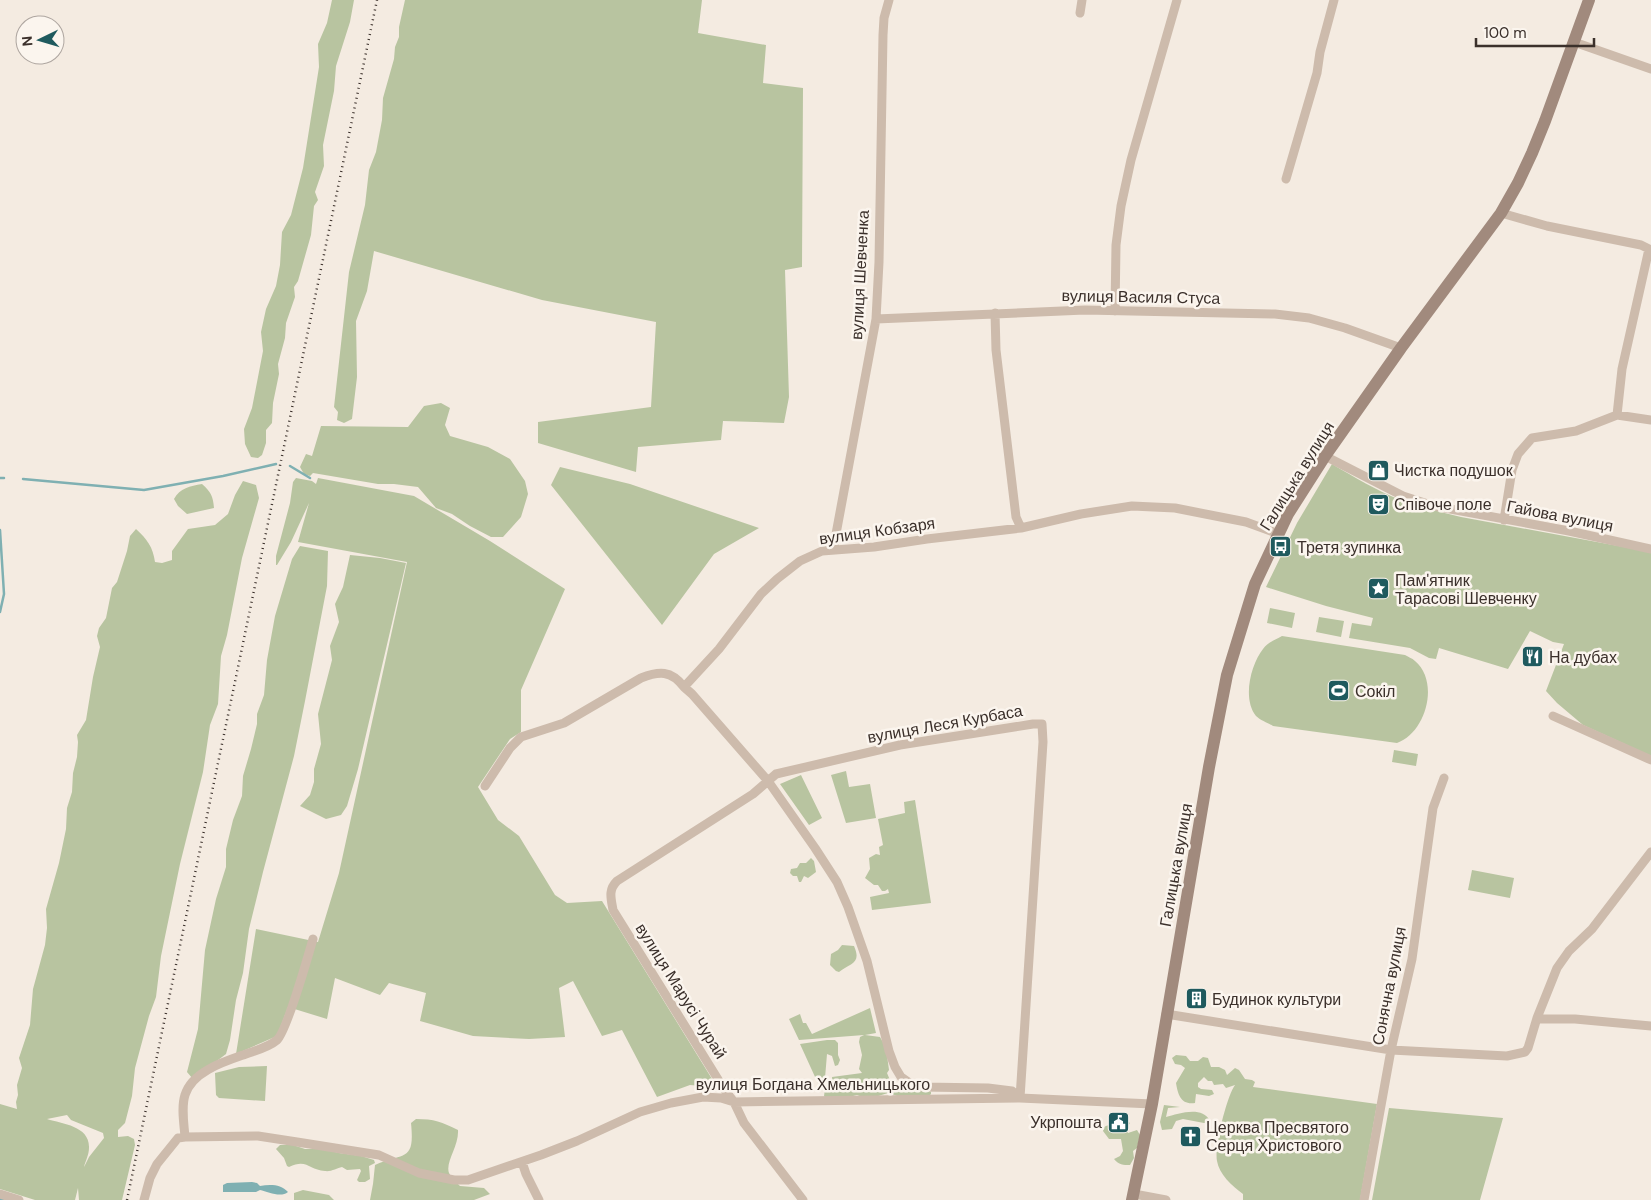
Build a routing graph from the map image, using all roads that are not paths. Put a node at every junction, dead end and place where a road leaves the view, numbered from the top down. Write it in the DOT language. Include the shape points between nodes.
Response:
graph roads {
  1 [pos="889,0"];
  2 [pos="1082,0"];
  3 [pos="1177,0"];
  4 [pos="1334,0"];
  5 [pos="1589,0"];
  6 [pos="1080,13"];
  7 [pos="1574,42"];
  8 [pos="1651,69"];
  9 [pos="1286,179"];
  10 [pos="1501,213"];
  11 [pos="1115,310"];
  12 [pos="995,313"];
  13 [pos="876,319"];
  14 [pos="1401,348"];
  15 [pos="1617,415"];
  16 [pos="1651,420"];
  17 [pos="1325,456"];
  18 [pos="1504,520"];
  19 [pos="1021,528"];
  20 [pos="1279,534"];
  21 [pos="1651,549"];
  22 [pos="833,550"];
  23 [pos="684,686"];
  24 [pos="1553,716"];
  25 [pos="1651,760"];
  26 [pos="1444,778"];
  27 [pos="768,781"];
  28 [pos="485,786"];
  29 [pos="1651,852"];
  30 [pos="610,892"];
  31 [pos="313,939"];
  32 [pos="1166,1014"];
  33 [pos="1537,1019"];
  34 [pos="1651,1026"];
  35 [pos="1391,1050"];
  36 [pos="1020,1098"];
  37 [pos="734,1102"];
  38 [pos="1152,1104"];
  39 [pos="185,1137"];
  40 [pos="522,1162"];
  41 [pos="0,1194"];
  42 [pos="1133,1197"];
  43 [pos="19,1200"];
  44 [pos="144,1200"];
  45 [pos="539,1200"];
  46 [pos="803,1200"];
  47 [pos="1166,1200"];
  48 [pos="1364,1200"];
  1 -- 13 [label="street, вулиця Шевченка" via="883,42"];
  2 -- 6 [label="street"];
  3 -- 11 [label="street" via="1121,206 1116,245"];
  4 -- 9 [label="street"];
  5 -- 7 [label="street, Галицька вулиця"];
  7 -- 8 [label="street"];
  7 -- 10 [label="street, Галицька вулиця" via="1532,154"];
  10 -- 14 [label="street, Галицька вулиця"];
  10 -- 15 [label="street" via="1649,249 1622,369"];
  11 -- 12 [label="street, вулиця Василя Стуса"];
  11 -- 14 [label="street, вулиця Василя Стуса" via="1275,314 1309,318"];
  12 -- 13 [label="street, вулиця Василя Стуса"];
  12 -- 19 [label="street" via="996,350 1016,517"];
  13 -- 22 [label="street, вулиця Шевченка"];
  14 -- 17 [label="street, Галицька вулиця"];
  15 -- 16 [label="street"];
  15 -- 18 [label="street" via="1576,431 1532,438 1525,444 1512,470"];
  17 -- 18 [label="street, Гайова вулиця" via="1403,496 1434,506"];
  17 -- 20 [label="street, Галицька вулиця"];
  18 -- 21 [label="street, Гайова вулиця"];
  19 -- 20 [label="street, вулиця Кобзаря" via="1132,506 1175,508 1246,522"];
  19 -- 22 [label="street, вулиця Кобзаря"];
  20 -- 32 [label="street, Галицька вулиця" via="1246,608 1227,675"];
  22 -- 23 [label="street, вулиця Кобзаря" via="822,551 800,561 777,579"];
  23 -- 27 [label="street"];
  23 -- 28 [label="street" via="677,678 664,673 651,674 564,722 520,737"];
  24 -- 25 [label="street"];
  26 -- 35 [label="street, Сонячна вулиця" via="1433,808 1412,959"];
  27 -- 30 [label="street, вулиця Леся Курбаса" via="753,794 617,881"];
  27 -- 36 [label="street" via="837,882 867,961 889,1051 901,1078 922,1087 1012,1091"];
  27 -- 36 [label="street, вулиця Леся Курбаса" via="776,774 797,768 900,745 1042,724"];
  29 -- 33 [label="street" via="1592,929 1568,951 1557,968"];
  30 -- 37 [label="street, вулиця Марусі Чурай" via="613,910"];
  31 -- 39 [label="street" via="279,1039 208,1069 199,1076 185,1095"];
  32 -- 35 [label="street"];
  32 -- 38 [label="street, Галицька вулиця"];
  33 -- 34 [label="street"];
  33 -- 35 [label="street" via="1525,1052 1507,1056"];
  35 -- 48 [label="street, Сонячна вулиця"];
  36 -- 37 [label="street, вулиця Богдана Хмельницького"];
  36 -- 38 [label="street, вулиця Богдана Хмельницького"];
  37 -- 40 [label="street, вулиця Богдана Хмельницького" via="703,1097 671,1103 640,1112"];
  37 -- 46 [label="street, вулиця Марусі Чурай" via="744,1122"];
  38 -- 42 [label="street, Галицька вулиця"];
  39 -- 40 [label="street, вулиця Богдана Хмельницького" via="258,1136 342,1149 379,1155 419,1173 454,1180 468,1180"];
  39 -- 44 [label="street" via="178,1138 157,1164"];
  40 -- 45 [label="street"];
  41 -- 43 [label="street"];
  42 -- 47 [label="street"];
}
